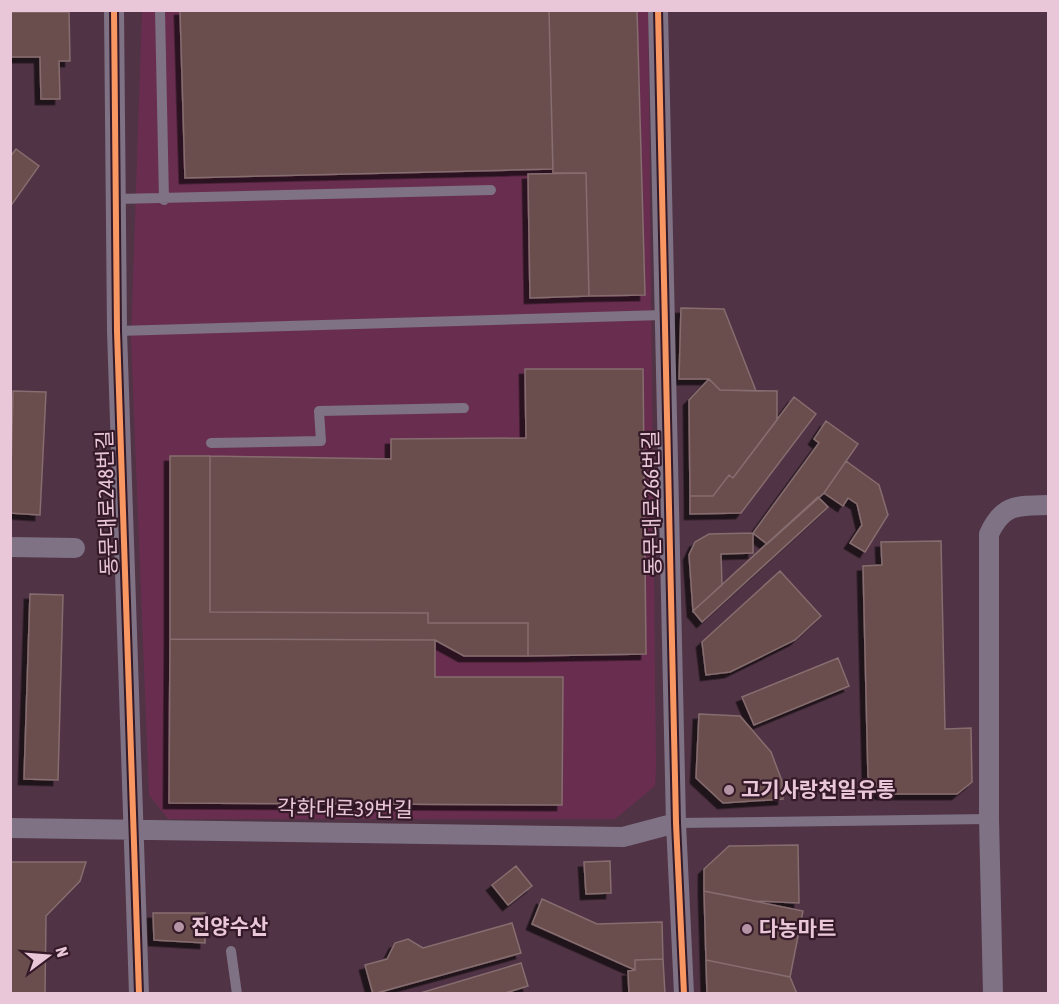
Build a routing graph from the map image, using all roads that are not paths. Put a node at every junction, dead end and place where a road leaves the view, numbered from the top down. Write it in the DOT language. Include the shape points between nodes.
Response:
graph roads {
  1 [pos="114,10"];
  2 [pos="160,10"];
  3 [pos="658,10"];
  4 [pos="490,190"];
  5 [pos="117,199"];
  6 [pos="164,200"];
  7 [pos="663,315"];
  8 [pos="117,332"];
  9 [pos="464,408"];
  10 [pos="211,443"];
  11 [pos="1048,506"];
  12 [pos="10,547"];
  13 [pos="75,548"];
  14 [pos="989,819"];
  15 [pos="676,823"];
  16 [pos="10,828"];
  17 [pos="136,831"];
  18 [pos="231,951"];
  19 [pos="139,993"];
  20 [pos="237,993"];
  21 [pos="684,993"];
  22 [pos="993,993"];
  1 -- 5 [label="street, 동문대로248번길"];
  2 -- 6 [label="lane"];
  3 -- 7 [label="street, 동문대로266번길"];
  4 -- 6 [label="lane"];
  5 -- 6 [label="lane"];
  5 -- 8 [label="street, 동문대로248번길"];
  7 -- 8 [label="lane"];
  7 -- 15 [label="street, 동문대로266번길"];
  8 -- 17 [label="street, 동문대로248번길"];
  9 -- 10 [label="lane" via="320,411 321,441"];
  11 -- 14 [label="street" via="1015,506 998,517 989,534"];
  12 -- 13 [label="street"];
  14 -- 15 [label="lane"];
  14 -- 22 [label="street"];
  15 -- 17 [label="street, 각화대로39번길" via="623,837"];
  15 -- 21 [label="street, 동문대로266번길"];
  16 -- 17 [label="street, 각화대로39번길"];
  17 -- 19 [label="street, 동문대로248번길"];
  18 -- 20 [label="lane"];
}
